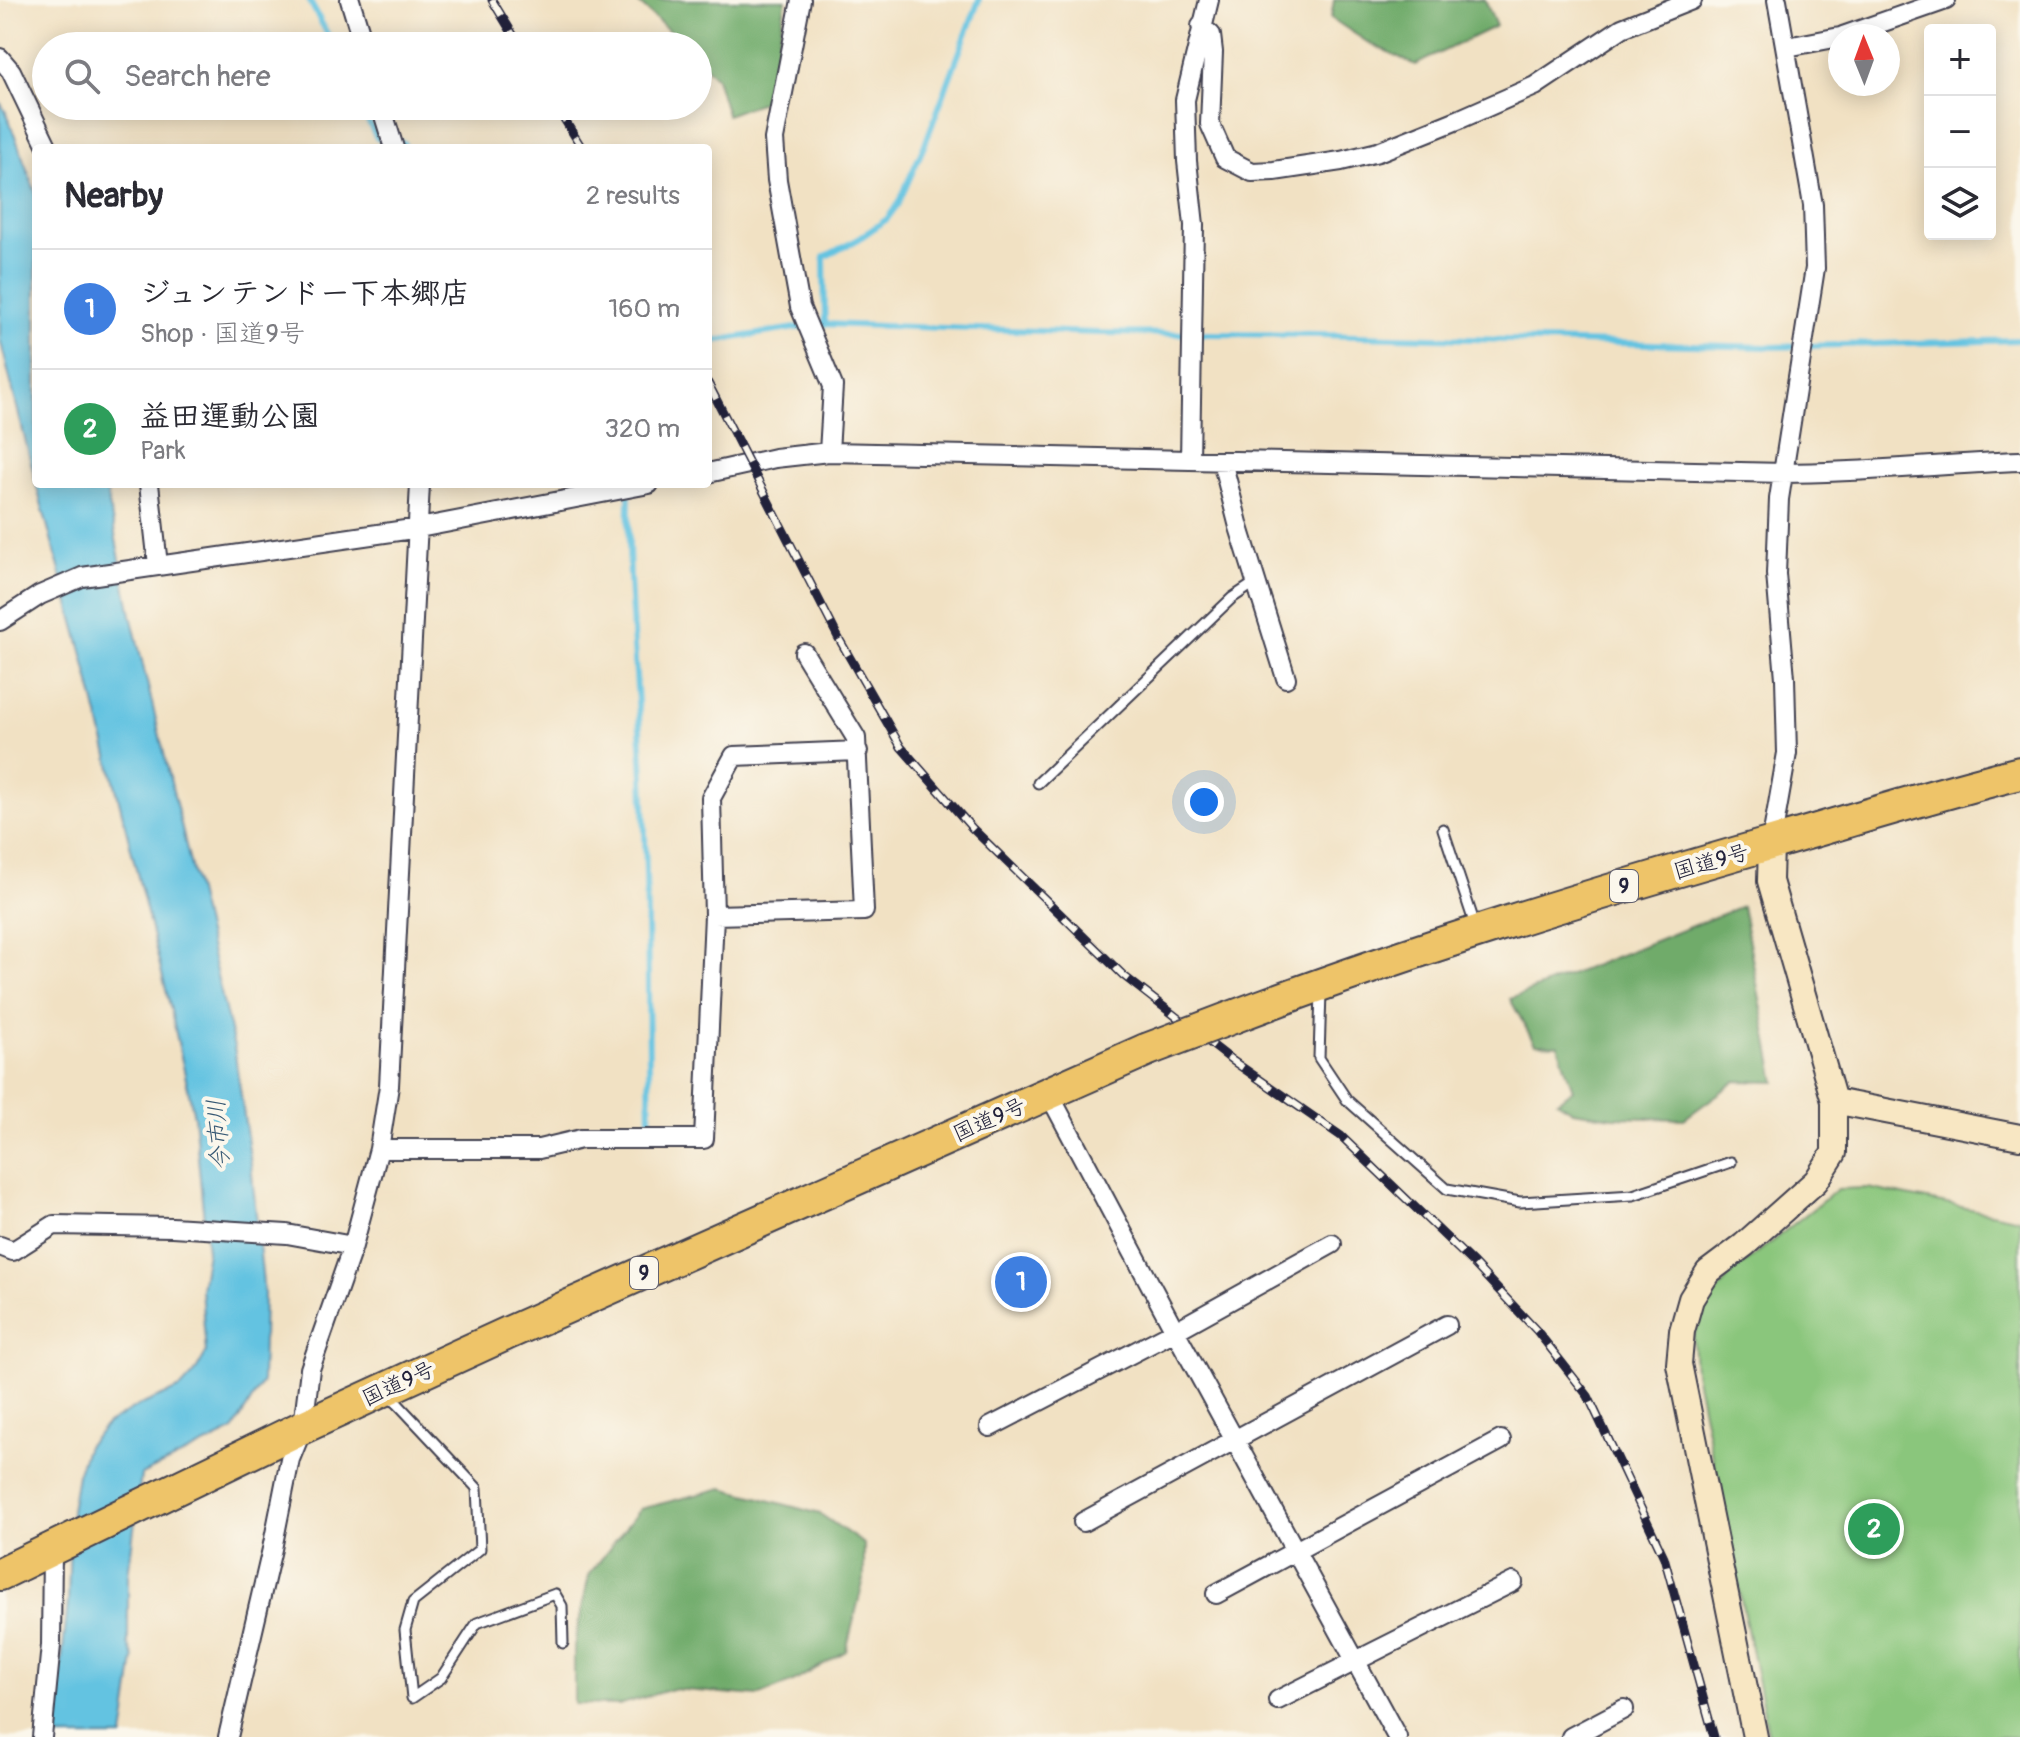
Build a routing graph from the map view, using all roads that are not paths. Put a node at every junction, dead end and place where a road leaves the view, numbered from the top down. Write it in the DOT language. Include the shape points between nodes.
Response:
graph roads {
  1 [pos="350,0"];
  2 [pos="801,0"];
  3 [pos="1209,0"];
  4 [pos="1692,0"];
  5 [pos="1777,0"];
  6 [pos="1946,0"];
  7 [pos="1876,24"];
  8 [pos="1201,26"];
  9 [pos="360,32"];
  10 [pos="1828,39"];
  11 [pos="1787,47"];
  12 [pos="0,58"];
  13 [pos="32,115"];
  14 [pos="35,120"];
  15 [pos="385,120"];
  16 [pos="46,144"];
  17 [pos="393,144"];
  18 [pos="829,452"];
  19 [pos="1190,460"];
  20 [pos="1222,461"];
  21 [pos="2020,461"];
  22 [pos="712,472"];
  23 [pos="1785,473"];
  24 [pos="149,488"];
  25 [pos="420,488"];
  26 [pos="628,488"];
  27 [pos="419,528"];
  28 [pos="158,565"];
  29 [pos="1256,582"];
  30 [pos="0,621"];
  31 [pos="804,653"];
  32 [pos="1286,678"];
  33 [pos="858,751"];
  34 [pos="2020,773"];
  35 [pos="1038,783"];
  36 [pos="1443,829"];
  37 [pos="1771,844"];
  38 [pos="714,915"];
  39 [pos="1477,932"];
  40 [pos="1320,984"];
  41 [pos="1048,1092"];
  42 [pos="1834,1101"];
  43 [pos="2020,1137"];
  44 [pos="379,1149"];
  45 [pos="1731,1162"];
  46 [pos="1332,1244"];
  47 [pos="0,1246"];
  48 [pos="353,1246"];
  49 [pos="1447,1325"];
  50 [pos="1175,1331"];
  51 [pos="377,1393"];
  52 [pos="303,1427"];
  53 [pos="990,1427"];
  54 [pos="1235,1440"];
  55 [pos="1501,1440"];
  56 [pos="1083,1522"];
  57 [pos="58,1547"];
  58 [pos="1297,1551"];
  59 [pos="0,1574"];
  60 [pos="1513,1582"];
  61 [pos="1216,1594"];
  62 [pos="563,1643"];
  63 [pos="1356,1662"];
  64 [pos="1278,1700"];
  65 [pos="1624,1709"];
  66 [pos="39,1735"];
  67 [pos="228,1737"];
  68 [pos="1397,1737"];
  69 [pos="1571,1737"];
  70 [pos="1755,1737"];
  1 -- 9 [label="street"];
  2 -- 18 [label="street" via="774,139 800,307 833,386"];
  3 -- 8 [label="street"];
  4 -- 8 [label="street" via="1622,28 1535,86 1378,152 1252,172 1225,158 1210,124 1213,52 1211,35"];
  5 -- 11 [label="street"];
  6 -- 7 [label="street"];
  8 -- 19 [label="street" via="1185,100 1194,225"];
  10 -- 11 [label="street"];
  11 -- 23 [label="street" via="1813,205 1815,268"];
  12 -- 13 [label="street"];
  14 -- 16 [label="street"];
  15 -- 17 [label="street"];
  18 -- 19 [label="street"];
  18 -- 22 [label="street"];
  19 -- 20 [label="street"];
  20 -- 23 [label="street"];
  20 -- 29 [label="street"];
  21 -- 23 [label="street"];
  23 -- 37 [label="street" via="1776,574 1787,753"];
  24 -- 28 [label="street"];
  25 -- 27 [label="street"];
  26 -- 27 [label="street"];
  27 -- 28 [label="street"];
  27 -- 44 [label="street" via="389,1086"];
  28 -- 30 [label="street" via="82,577"];
  29 -- 32 [label="street"];
  29 -- 35 [label="lane" via="1232,598"];
  31 -- 33 [label="street" via="856,738"];
  33 -- 38 [label="street" via="734,756 711,798"];
  33 -- 38 [label="street" via="864,911"];
  34 -- 37 [label="highway, 国道9号 / 9"];
  36 -- 39 [label="lane"];
  37 -- 39 [label="highway, 国道9号 / 9"];
  37 -- 42 [label="street" via="1770,881"];
  38 -- 44 [label="street" via="704,1139 581,1139 539,1149"];
  39 -- 40 [label="highway, 国道9号 / 9"];
  40 -- 41 [label="highway, 国道9号 / 9, bridge"];
  40 -- 45 [label="lane" via="1319,1058 1347,1100 1447,1189 1520,1202 1633,1195"];
  41 -- 50 [label="street"];
  41 -- 51 [label="highway, 国道9号 / 9"];
  42 -- 43 [label="street"];
  42 -- 70 [label="street" via="1834,1153 1816,1181 1708,1272 1691,1299 1682,1331 1679,1364 1685,1398"];
  44 -- 48 [label="street"];
  46 -- 50 [label="street"];
  47 -- 48 [label="street" via="13,1251 54,1225 277,1234"];
  48 -- 52 [label="street" via="310,1369"];
  49 -- 54 [label="street"];
  50 -- 53 [label="street"];
  50 -- 54 [label="street"];
  51 -- 52 [label="highway, 国道9号 / 9"];
  51 -- 62 [label="lane" via="396,1402 477,1488 480,1549 413,1602 405,1630 412,1698 441,1678 477,1623 555,1594 562,1606"];
  52 -- 57 [label="highway, 国道9号 / 9"];
  52 -- 67 [label="street" via="290,1459"];
  54 -- 56 [label="street"];
  54 -- 58 [label="street"];
  55 -- 58 [label="street"];
  57 -- 59 [label="highway, 国道9号 / 9"];
  57 -- 66 [label="street"];
  58 -- 61 [label="street"];
  58 -- 63 [label="street"];
  60 -- 63 [label="street"];
  63 -- 64 [label="street"];
  63 -- 68 [label="street"];
  65 -- 69 [label="street"];
}
